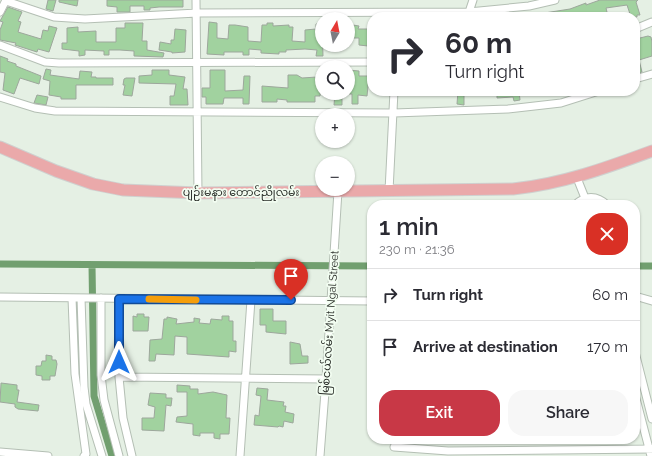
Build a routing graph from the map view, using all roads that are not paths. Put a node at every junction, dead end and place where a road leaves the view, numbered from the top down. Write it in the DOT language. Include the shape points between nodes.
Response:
graph roads {
  1 [pos="196,0"];
  2 [pos="473,0"];
  3 [pos="555,0"];
  4 [pos="6,1"];
  5 [pos="0,12"];
  6 [pos="469,12"];
  7 [pos="197,13"];
  8 [pos="367,14"];
  9 [pos="652,22"];
  10 [pos="640,27"];
  11 [pos="0,45"];
  12 [pos="367,62"];
  13 [pos="198,63"];
  14 [pos="652,74"];
  15 [pos="640,78"];
  16 [pos="394,96"];
  17 [pos="583,96"];
  18 [pos="0,97"];
  19 [pos="198,111"];
  20 [pos="394,113"];
  21 [pos="0,150"];
  22 [pos="652,151"];
  23 [pos="577,178"];
  24 [pos="315,191"];
  25 [pos="355,191"];
  26 [pos="389,191"];
  27 [pos="198,193"];
  28 [pos="338,196"];
  29 [pos="585,198"];
  30 [pos="582,200"];
  31 [pos="600,200"];
  32 [pos="0,297"];
  33 [pos="640,297"];
  34 [pos="72,298"];
  35 [pos="84,298"];
  36 [pos="98,298"];
  37 [pos="119,299"];
  38 [pos="251,300"];
  39 [pos="332,301"];
  40 [pos="367,301"];
  41 [pos="652,301"];
  42 [pos="640,370"];
  43 [pos="119,377"];
  44 [pos="245,378"];
  45 [pos="326,379"];
  46 [pos="650,407"];
  47 [pos="640,410"];
  48 [pos="652,419"];
  49 [pos="394,447"];
  50 [pos="0,452"];
  51 [pos="651,452"];
  52 [pos="448,453"];
  53 [pos="48,456"];
  54 [pos="84,456"];
  55 [pos="102,456"];
  56 [pos="119,456"];
  57 [pos="132,456"];
  58 [pos="234,456"];
  59 [pos="240,456"];
  60 [pos="320,456"];
  1 -- 7 [label="street"];
  2 -- 6 [label="street"];
  3 -- 6 [label="street" via="529,6"];
  4 -- 5 [label="street"];
  4 -- 7 [label="street" via="38,13 68,19"];
  7 -- 8 [label="street"];
  7 -- 13 [label="street"];
  9 -- 10 [label="street"];
  11 -- 13 [label="street" via="45,62"];
  12 -- 13 [label="street"];
  13 -- 19 [label="street"];
  14 -- 15 [label="street"];
  16 -- 20 [label="street"];
  17 -- 20 [label="street" via="530,108"];
  18 -- 19 [label="street" via="35,108 55,111"];
  19 -- 20 [label="street"];
  19 -- 27 [label="street"];
  20 -- 26 [label="street"];
  21 -- 27 [label="main road, ပျဉ်းမနား တောင်ညိုလမ်း" via="93,184 124,190"];
  22 -- 23 [label="main road, ပျဉ်းမနား တောင်ညိုလမ်း"];
  23 -- 26 [label="main road, ပျဉ်းမနား တောင်ညိုလမ်း" via="513,189"];
  23 -- 29 [label="street"];
  24 -- 27 [label="main road, ပျဉ်းမနား တောင်ညိုလမ်း"];
  25 -- 26 [label="main road, ပျဉ်းမနား တောင်ညိုလမ်း"];
  28 -- 39 [label="street, မြစ်ငယ်လမ်း Myit Ngal Street"];
  29 -- 30 [label="street"];
  29 -- 31 [label="street"];
  32 -- 34 [label="street"];
  33 -- 41 [label="street"];
  34 -- 35 [label="street"];
  34 -- 54 [label="street" via="75,374 86,454"];
  35 -- 36 [label="street"];
  35 -- 55 [label="street" via="84,387 86,404"];
  36 -- 37 [label="street"];
  36 -- 56 [label="street" via="104,400"];
  37 -- 38 [label="street"];
  37 -- 43 [label="street"];
  38 -- 39 [label="street"];
  38 -- 44 [label="street"];
  39 -- 40 [label="street"];
  39 -- 45 [label="street, မြစ်ငယ်လမ်း Myit Ngal Street"];
  42 -- 46 [label="street"];
  43 -- 44 [label="street"];
  43 -- 57 [label="street" via="123,418"];
  44 -- 45 [label="street"];
  44 -- 59 [label="street"];
  45 -- 60 [label="street, မြစ်ငယ်လမ်း Myit Ngal Street"];
  46 -- 47 [label="street"];
  46 -- 48 [label="street"];
  47 -- 51 [label="street"];
  49 -- 52 [label="street"];
  50 -- 53 [label="street"];
  51 -- 52 [label="street"];
  58 -- 59 [label="street"];
}
